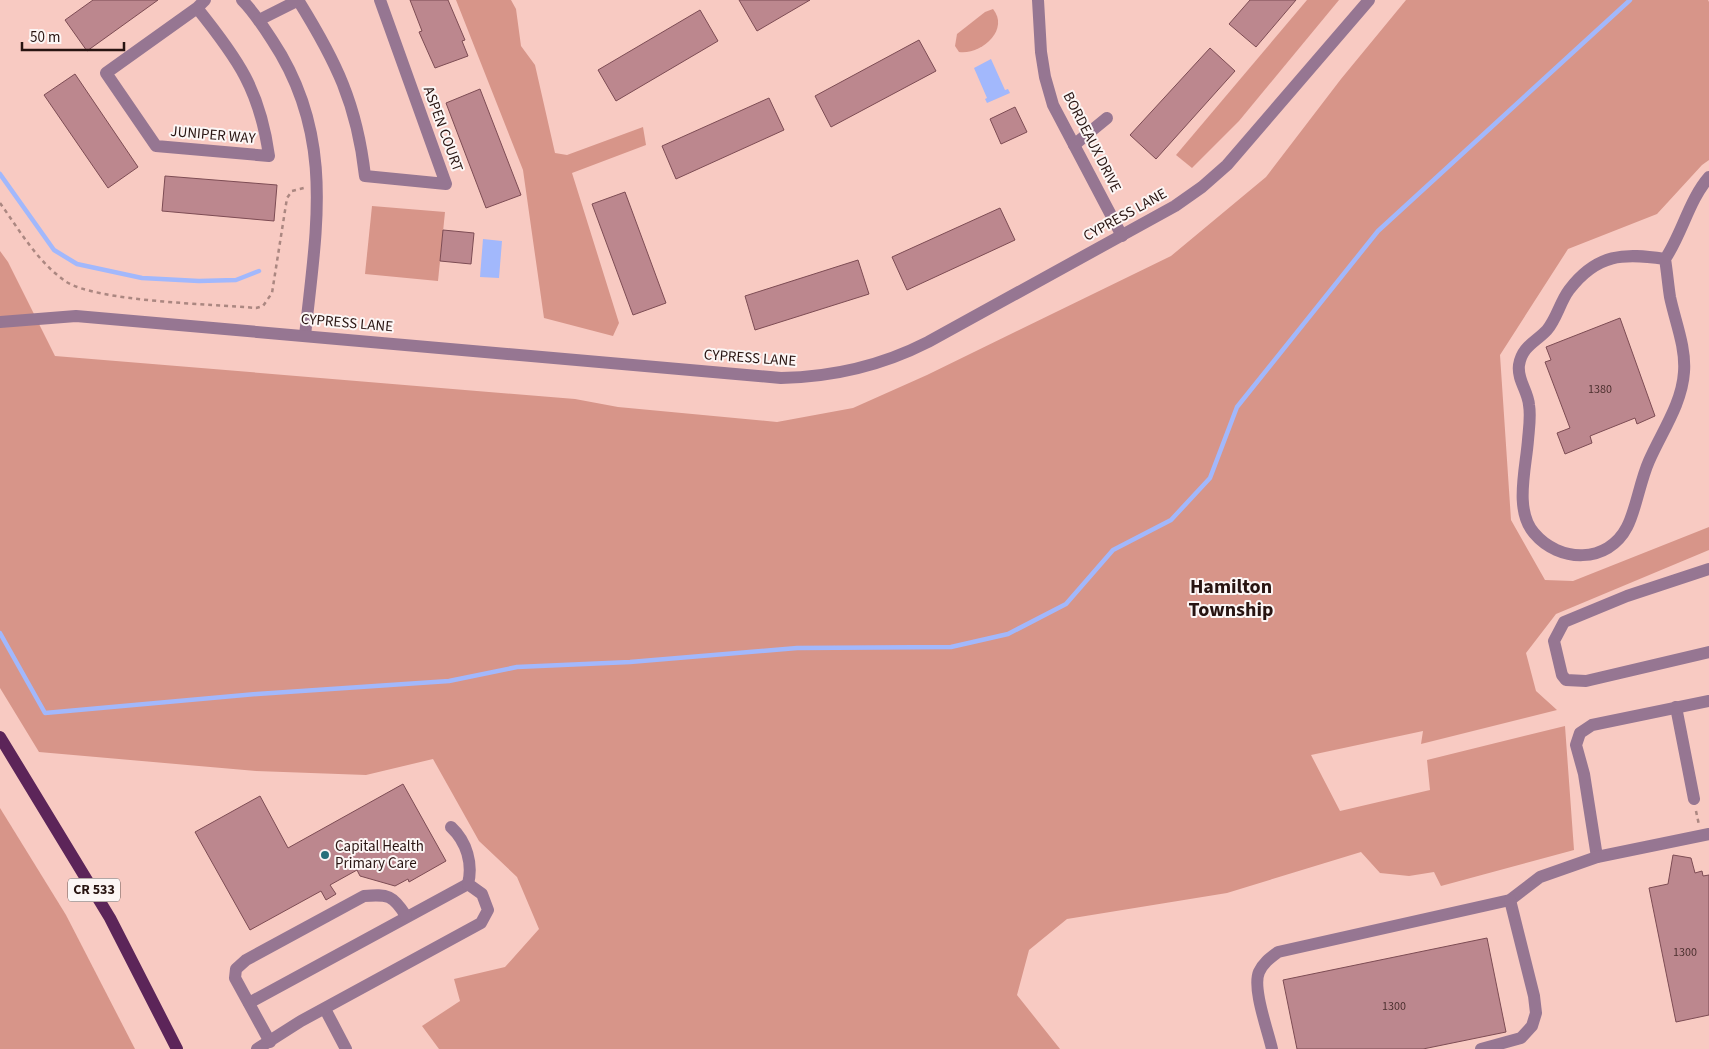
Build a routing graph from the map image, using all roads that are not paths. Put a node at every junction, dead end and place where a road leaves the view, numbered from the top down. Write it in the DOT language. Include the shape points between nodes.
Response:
graph roads {
  1 [pos="242,0"];
  2 [pos="299,0"];
  3 [pos="380,0"];
  4 [pos="1038,0"];
  5 [pos="1369,0"];
  6 [pos="201,4"];
  7 [pos="259,20"];
  8 [pos="1107,118"];
  9 [pos="1074,145"];
  10 [pos="1709,177"];
  11 [pos="1122,236"];
  12 [pos="1665,259"];
  13 [pos="0,322"];
  14 [pos="305,336"];
  15 [pos="1709,569"];
  16 [pos="1709,652"];
  17 [pos="1709,701"];
  18 [pos="1676,708"];
  19 [pos="0,737"];
  20 [pos="1694,799"];
  21 [pos="451,827"];
  22 [pos="1705,835"];
  23 [pos="1597,857"];
  24 [pos="468,884"];
  25 [pos="1510,900"];
  26 [pos="406,916"];
  27 [pos="249,1003"];
  28 [pos="325,1008"];
  29 [pos="270,1042"];
  30 [pos="177,1049"];
  31 [pos="258,1049"];
  32 [pos="346,1049"];
  33 [pos="1272,1049"];
  34 [pos="1481,1049"];
  1 -- 7 [label="street"];
  2 -- 3 [label="street, ASPEN COURT" via="346,89 354,111 365,176 446,184"];
  2 -- 7 [label="street, ASPEN COURT"];
  4 -- 9 [label="street, BORDEAUX DRIVE" via="1045,77 1053,105"];
  5 -- 11 [label="street, CYPRESS LANE" via="1227,165 1174,206"];
  6 -- 6 [label="street, JUNIPER WAY" via="106,72 156,146 269,156 260,108 246,75"];
  7 -- 14 [label="street" via="290,69 301,94 316,154 318,186"];
  8 -- 9 [label="street"];
  9 -- 11 [label="street, BORDEAUX DRIVE"];
  10 -- 12 [label="street" via="1677,242"];
  11 -- 14 [label="street, CYPRESS LANE" via="902,356 869,367 811,377 781,378"];
  12 -- 12 [label="street" via="1631,254 1618,255 1597,264 1569,290 1547,329 1529,343 1519,364 1519,376 1530,405 1524,512 1533,533 1565,554 1587,556 1602,551 1616,543 1628,527 1641,479 1679,397 1684,362"];
  13 -- 14 [label="street, CYPRESS LANE" via="76,316"];
  15 -- 16 [label="street" via="1627,596 1564,622 1554,641 1566,680 1586,681"];
  17 -- 18 [label="street"];
  18 -- 20 [label="street"];
  18 -- 23 [label="street" via="1592,725 1580,732 1576,745 1584,774"];
  19 -- 30 [label="main road, CR 533" via="110,918"];
  21 -- 24 [label="street" via="458,834 472,869"];
  22 -- 23 [label="street"];
  23 -- 25 [label="street" via="1540,877"];
  24 -- 26 [label="street"];
  24 -- 28 [label="street" via="482,894 488,910 481,923"];
  25 -- 33 [label="street" via="1278,952 1265,961 1258,973 1257,986"];
  25 -- 34 [label="street" via="1536,1013 1532,1026 1521,1038"];
  26 -- 27 [label="street"];
  26 -- 27 [label="street" via="397,901 384,894 364,896 246,960 236,969 235,978"];
  27 -- 29 [label="street"];
  28 -- 29 [label="street"];
  28 -- 32 [label="street"];
  29 -- 31 [label="street"];
}
